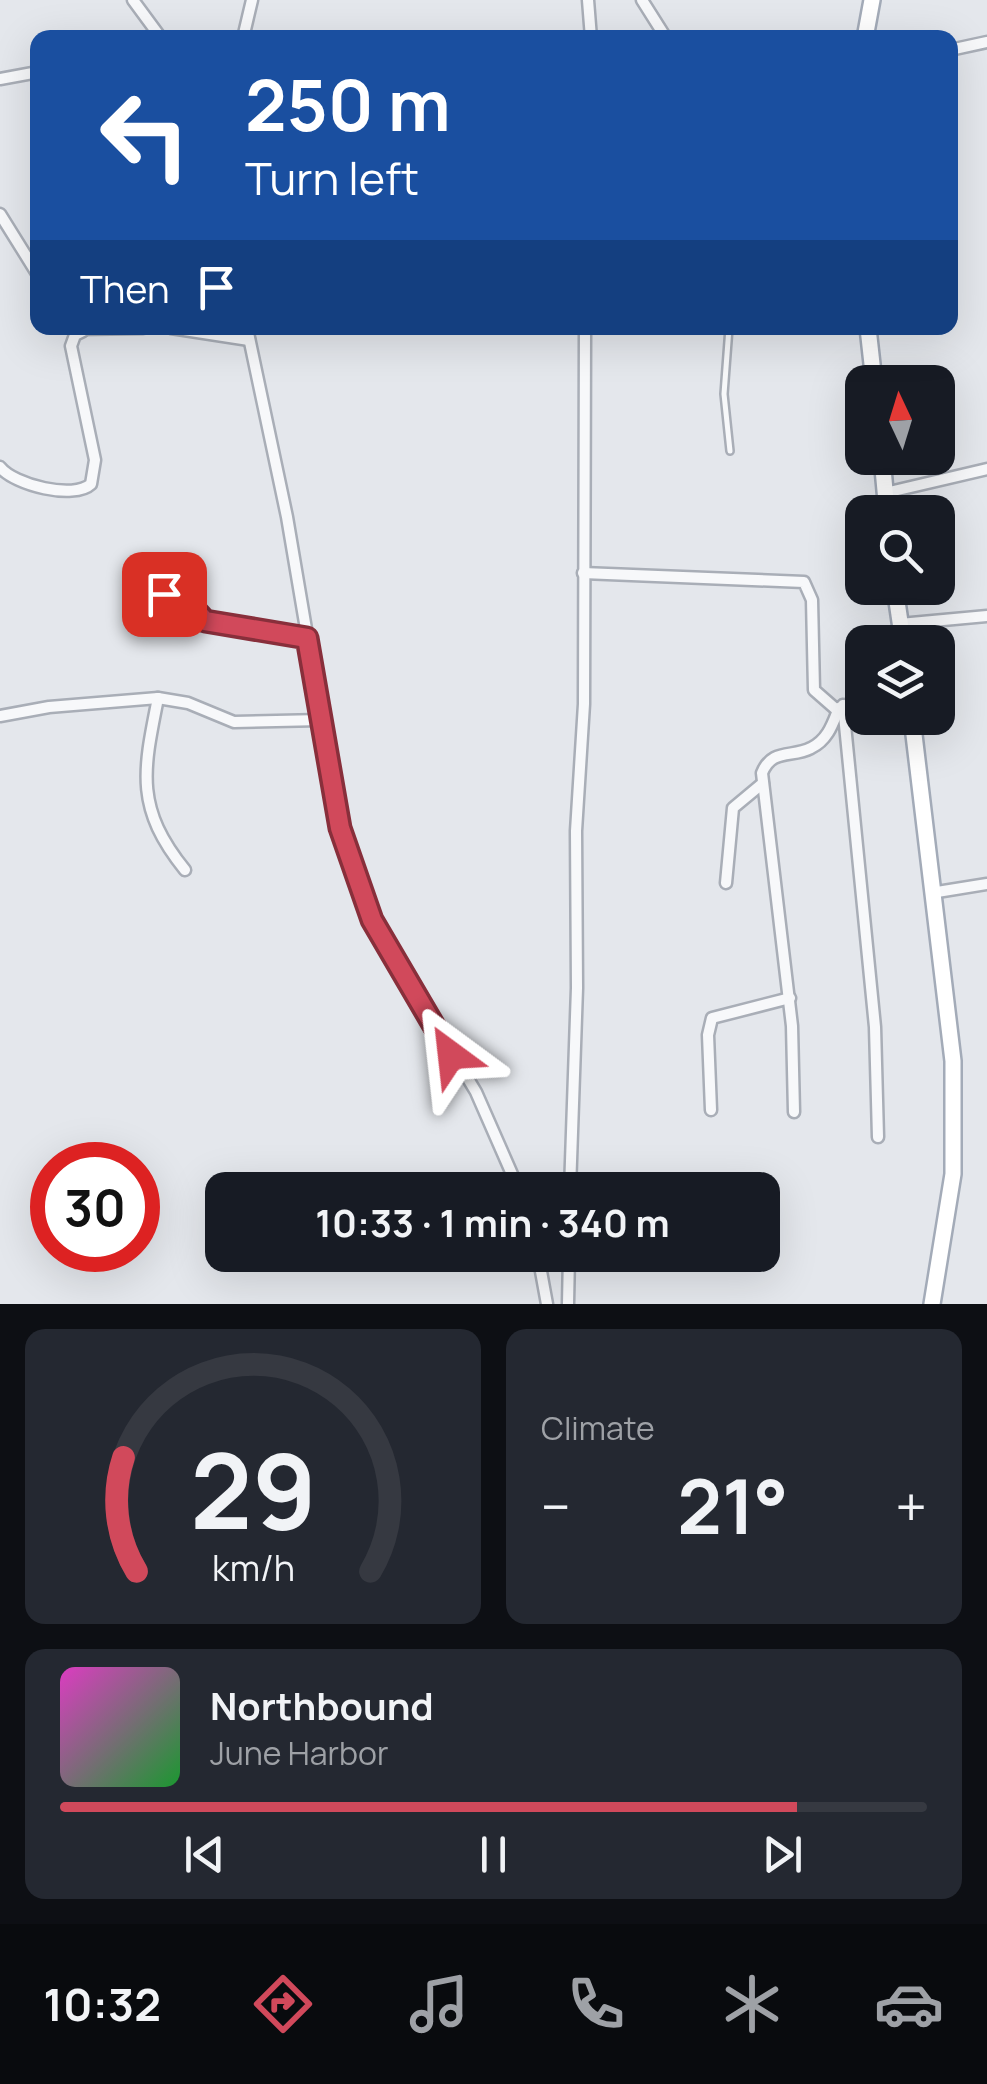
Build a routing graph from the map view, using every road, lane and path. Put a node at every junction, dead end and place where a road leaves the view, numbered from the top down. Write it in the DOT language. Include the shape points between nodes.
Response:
graph roads {
  1 [pos="134,0"];
  2 [pos="252,0"];
  3 [pos="588,0"];
  4 [pos="642,0"];
  5 [pos="872,0"];
  6 [pos="155,30"];
  7 [pos="245,30"];
  8 [pos="590,30"];
  9 [pos="661,30"];
  10 [pos="866,30"];
  11 [pos="987,42"];
  12 [pos="958,48"];
  13 [pos="30,73"];
  14 [pos="0,79"];
  15 [pos="0,214"];
  16 [pos="30,262"];
  17 [pos="75,335"];
  18 [pos="248,335"];
  19 [pos="585,335"];
  20 [pos="728,335"];
  21 [pos="869,335"];
  22 [pos="872,365"];
  23 [pos="730,451"];
  24 [pos="0,467"];
  25 [pos="987,469"];
  26 [pos="884,475"];
  27 [pos="885,492"];
  28 [pos="885,495"];
  29 [pos="582,572"];
  30 [pos="164,594"];
  31 [pos="897,605"];
  32 [pos="987,616"];
  33 [pos="900,624"];
  34 [pos="307,638"];
  35 [pos="158,698"];
  36 [pos="845,706"];
  37 [pos="840,708"];
  38 [pos="0,716"];
  39 [pos="321,720"];
  40 [pos="914,735"];
  41 [pos="763,784"];
  42 [pos="186,870"];
  43 [pos="726,883"];
  44 [pos="987,884"];
  45 [pos="932,893"];
  46 [pos="790,998"];
  47 [pos="711,1110"];
  48 [pos="794,1112"];
  49 [pos="878,1137"];
  50 [pos="511,1172"];
  51 [pos="571,1172"];
  52 [pos="541,1272"];
  53 [pos="569,1272"];
  54 [pos="547,1304"];
  55 [pos="568,1304"];
  56 [pos="932,1304"];
  1 -- 6 [label="street"];
  2 -- 7 [label="street"];
  3 -- 8 [label="street"];
  4 -- 9 [label="street"];
  5 -- 10 [label="main road"];
  11 -- 12 [label="street"];
  13 -- 14 [label="street"];
  15 -- 16 [label="street"];
  17 -- 24 [label="street" via="71,346 94,460 92,484 70,491 17,480"];
  18 -- 34 [label="street"];
  19 -- 29 [label="street"];
  20 -- 23 [label="lane" via="724,394"];
  21 -- 22 [label="main road"];
  25 -- 27 [label="street"];
  26 -- 27 [label="main road"];
  27 -- 28 [label="main road"];
  29 -- 37 [label="street" via="804,582 812,600 814,690"];
  29 -- 51 [label="street"];
  30 -- 34 [label="lane" via="186,600 205,621"];
  31 -- 33 [label="main road"];
  32 -- 33 [label="street"];
  34 -- 39 [label="street"];
  35 -- 38 [label="street"];
  35 -- 39 [label="street" via="234,722"];
  35 -- 42 [label="street" via="146,762 147,805"];
  36 -- 37 [label="street"];
  37 -- 41 [label="street" via="817,744 767,762"];
  37 -- 49 [label="street" via="875,1027"];
  39 -- 50 [label="street" via="333,807 372,920 476,1092"];
  40 -- 45 [label="main road"];
  41 -- 43 [label="street" via="733,808"];
  41 -- 46 [label="street"];
  44 -- 45 [label="street"];
  45 -- 56 [label="main road" via="955,1125 948,1219"];
  46 -- 47 [label="street" via="712,1018"];
  46 -- 48 [label="street"];
  52 -- 54 [label="street"];
  53 -- 55 [label="street"];
}
